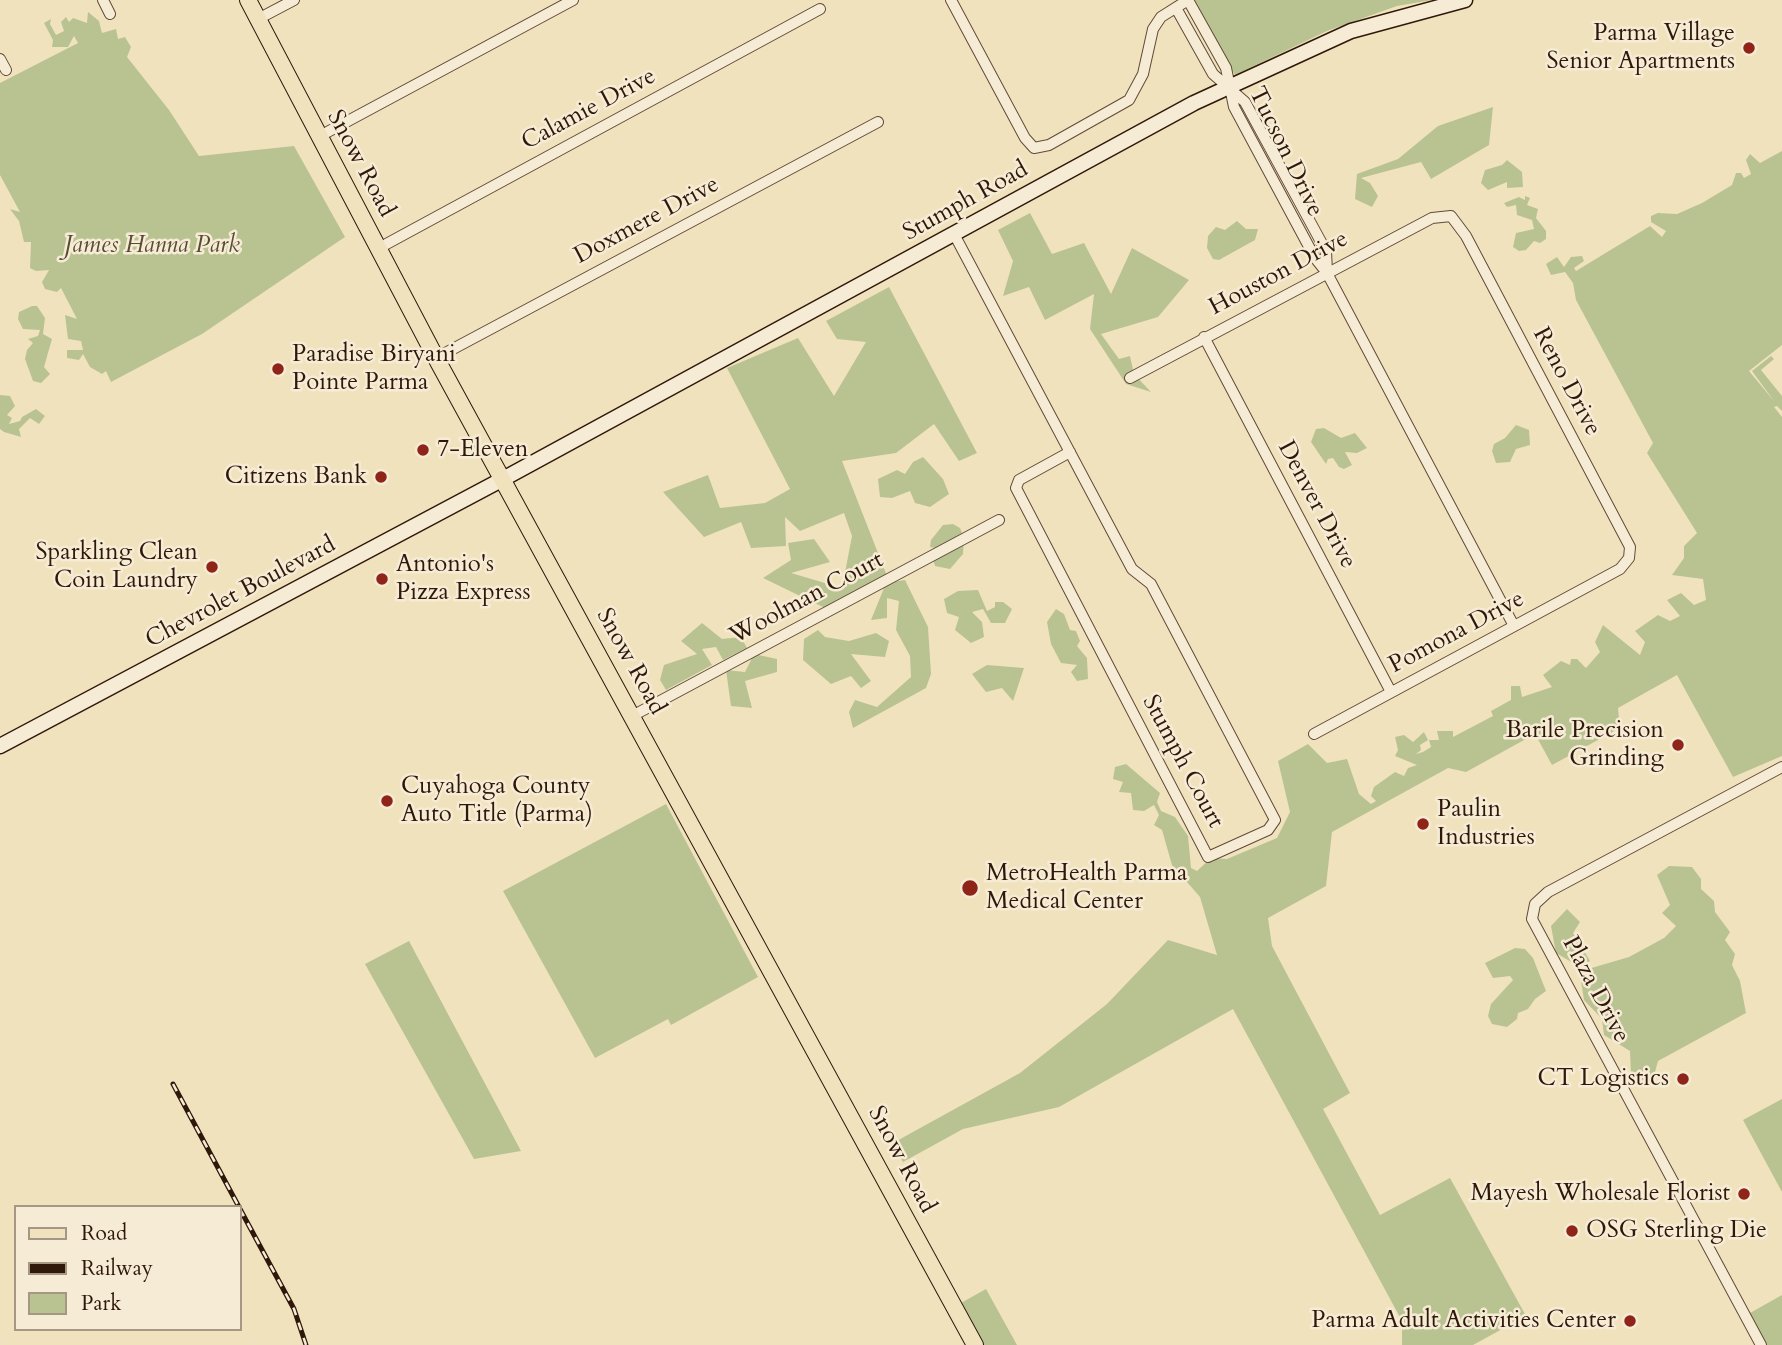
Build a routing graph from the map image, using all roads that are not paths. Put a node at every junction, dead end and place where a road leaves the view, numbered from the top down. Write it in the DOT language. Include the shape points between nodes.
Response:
graph roads {
  1 [pos="103,0"];
  2 [pos="248,0"];
  3 [pos="294,0"];
  4 [pos="573,0"];
  5 [pos="951,0"];
  6 [pos="1188,0"];
  7 [pos="1465,0"];
  8 [pos="1176,8"];
  9 [pos="820,9"];
  10 [pos="110,14"];
  11 [pos="258,19"];
  12 [pos="0,59"];
  13 [pos="6,70"];
  14 [pos="1230,87"];
  15 [pos="878,122"];
  16 [pos="320,136"];
  17 [pos="1451,216"];
  18 [pos="954,234"];
  19 [pos="379,248"];
  20 [pos="1327,273"];
  21 [pos="1203,337"];
  22 [pos="436,358"];
  23 [pos="1130,379"];
  24 [pos="1070,452"];
  25 [pos="503,479"];
  26 [pos="999,520"];
  27 [pos="1620,569"];
  28 [pos="1514,626"];
  29 [pos="1391,692"];
  30 [pos="634,715"];
  31 [pos="1314,734"];
  32 [pos="0,746"];
  33 [pos="1782,767"];
  34 [pos="975,1345"];
  35 [pos="1761,1345"];
  1 -- 10 [label="street"];
  2 -- 11 [label="main road, Snow Road"];
  3 -- 11 [label="street"];
  4 -- 16 [label="street"];
  5 -- 8 [label="street" via="1024,138 1034,148 1049,145 1129,100 1143,74 1153,29"];
  6 -- 8 [label="street"];
  6 -- 14 [label="street, Tucson Drive" via="1226,68"];
  7 -- 14 [label="main road, Stumph Road" via="1351,31"];
  8 -- 14 [label="street" via="1213,74"];
  9 -- 19 [label="street, Calamie Drive"];
  11 -- 16 [label="main road, Snow Road"];
  12 -- 13 [label="street"];
  14 -- 18 [label="main road, Stumph Road"];
  14 -- 20 [label="street, Tucson Drive" via="1234,107"];
  15 -- 22 [label="street, Doxmere Drive"];
  16 -- 19 [label="main road, Snow Road"];
  17 -- 20 [label="street, Houston Drive" via="1432,218"];
  17 -- 27 [label="street, Reno Drive" via="1466,236 1630,547 1629,558"];
  18 -- 24 [label="street, Stumph Court"];
  18 -- 25 [label="main road, Stumph Road"];
  19 -- 22 [label="main road, Snow Road"];
  20 -- 21 [label="street, Houston Drive"];
  20 -- 28 [label="street, Tucson Drive"];
  21 -- 23 [label="street, Houston Drive"];
  21 -- 29 [label="street, Denver Drive"];
  22 -- 25 [label="main road, Snow Road"];
  24 -- 24 [label="street, Stumph Court" via="1132,569 1151,584 1275,820 1268,830 1208,857 1016,488 1019,480"];
  25 -- 30 [label="main road, Snow Road"];
  25 -- 32 [label="main road, Chevrolet Boulevard"];
  26 -- 30 [label="street, Woolman Court"];
  27 -- 28 [label="street, Pomona Drive"];
  28 -- 29 [label="street, Pomona Drive"];
  29 -- 31 [label="street, Pomona Drive"];
  30 -- 34 [label="main road, Snow Road"];
  33 -- 35 [label="street, Plaza Drive" via="1548,892 1535,904 1532,919"];
}
